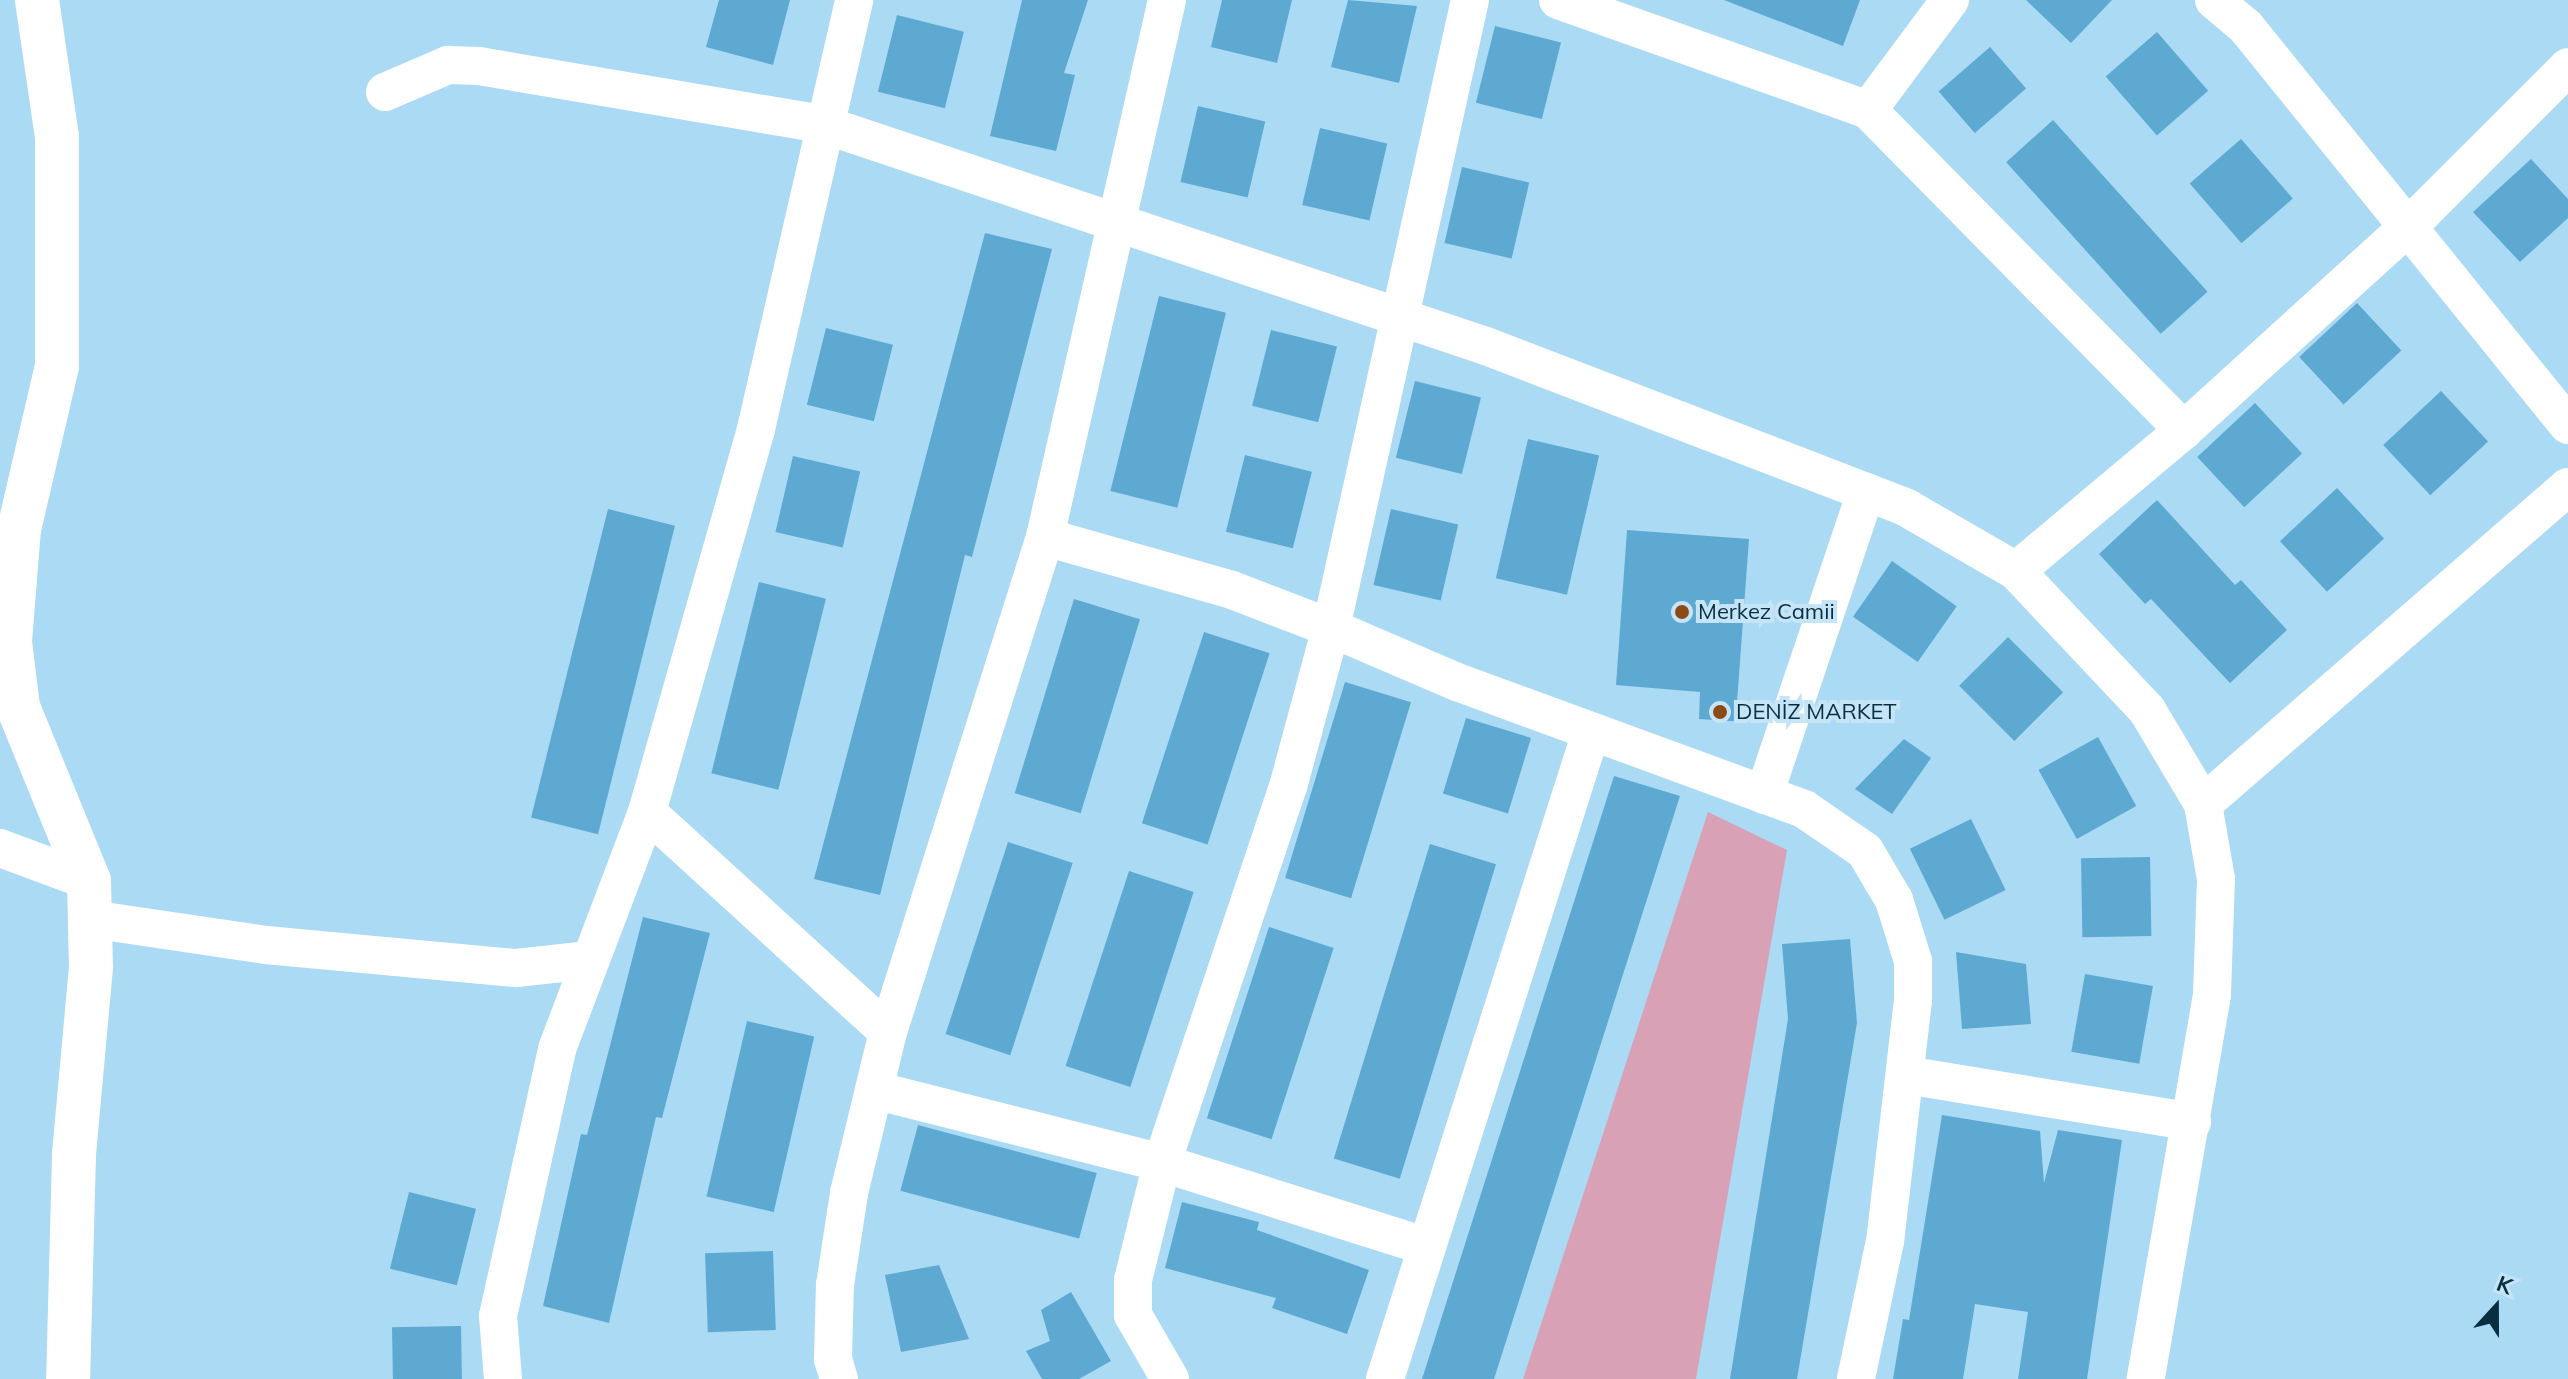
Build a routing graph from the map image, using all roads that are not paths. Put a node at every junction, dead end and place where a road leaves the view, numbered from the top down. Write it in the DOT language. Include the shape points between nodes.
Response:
graph roads {
  1 [pos="37,0"];
  2 [pos="854,0"];
  3 [pos="1167,0"];
  4 [pos="1470,0"];
  5 [pos="1558,0"];
  6 [pos="1950,0"];
  7 [pos="2214,0"];
  8 [pos="2568,67"];
  9 [pos="385,92"];
  10 [pos="1868,110"];
  11 [pos="822,124"];
  12 [pos="1119,223"];
  13 [pos="2408,227"];
  14 [pos="1397,315"];
  15 [pos="2568,425"];
  16 [pos="2184,430"];
  17 [pos="2568,487"];
  18 [pos="1866,492"];
  19 [pos="1045,537"];
  20 [pos="2016,571"];
  21 [pos="1331,628"];
  22 [pos="1591,732"];
  23 [pos="1764,795"];
  24 [pos="2203,804"];
  25 [pos="647,812"];
  26 [pos="0,848"];
  27 [pos="89,900"];
  28 [pos="590,960"];
  29 [pos="888,1032"];
  30 [pos="1906,1075"];
  31 [pos="874,1090"];
  32 [pos="2192,1122"];
  33 [pos="1162,1163"];
  34 [pos="1426,1246"];
  35 [pos="68,1379"];
  36 [pos="503,1379"];
  37 [pos="839,1379"];
  38 [pos="1170,1379"];
  39 [pos="1385,1379"];
  40 [pos="1856,1379"];
  41 [pos="2146,1379"];
  1 -- 27 [label="street" via="57,137 57,366 19,529 10,642 18,707"];
  2 -- 11 [label="street"];
  3 -- 12 [label="street"];
  4 -- 14 [label="street"];
  5 -- 10 [label="street"];
  6 -- 10 [label="street"];
  7 -- 13 [label="street" via="2246,27"];
  8 -- 13 [label="street"];
  9 -- 11 [label="street" via="448,65 479,66"];
  10 -- 16 [label="street"];
  11 -- 12 [label="street"];
  11 -- 25 [label="street" via="756,429"];
  12 -- 14 [label="street"];
  12 -- 19 [label="street"];
  13 -- 15 [label="street"];
  13 -- 16 [label="street"];
  14 -- 18 [label="street"];
  14 -- 21 [label="street"];
  16 -- 20 [label="street"];
  17 -- 24 [label="street"];
  18 -- 20 [label="street" via="1907,508"];
  18 -- 23 [label="street"];
  19 -- 21 [label="street" via="1232,590"];
  19 -- 29 [label="street"];
  20 -- 24 [label="street" via="2147,710"];
  21 -- 22 [label="street"];
  21 -- 33 [label="street" via="1288,787"];
  22 -- 23 [label="street"];
  22 -- 34 [label="street"];
  23 -- 30 [label="street" via="1804,809 1865,851 1894,900 1913,961"];
  24 -- 32 [label="street" via="2216,879 2212,995"];
  25 -- 28 [label="street"];
  25 -- 29 [label="street"];
  26 -- 27 [label="street"];
  27 -- 28 [label="street" via="266,945 516,968"];
  27 -- 35 [label="street"];
  28 -- 36 [label="street" via="557,1049 519,1208 498,1316"];
  29 -- 31 [label="street"];
  30 -- 32 [label="street"];
  30 -- 40 [label="street" via="1885,1241"];
  31 -- 33 [label="street"];
  31 -- 37 [label="street" via="835,1285 833,1359"];
  32 -- 41 [label="street"];
  33 -- 34 [label="street"];
  33 -- 38 [label="street" via="1133,1280 1133,1315"];
  34 -- 39 [label="street"];
}
